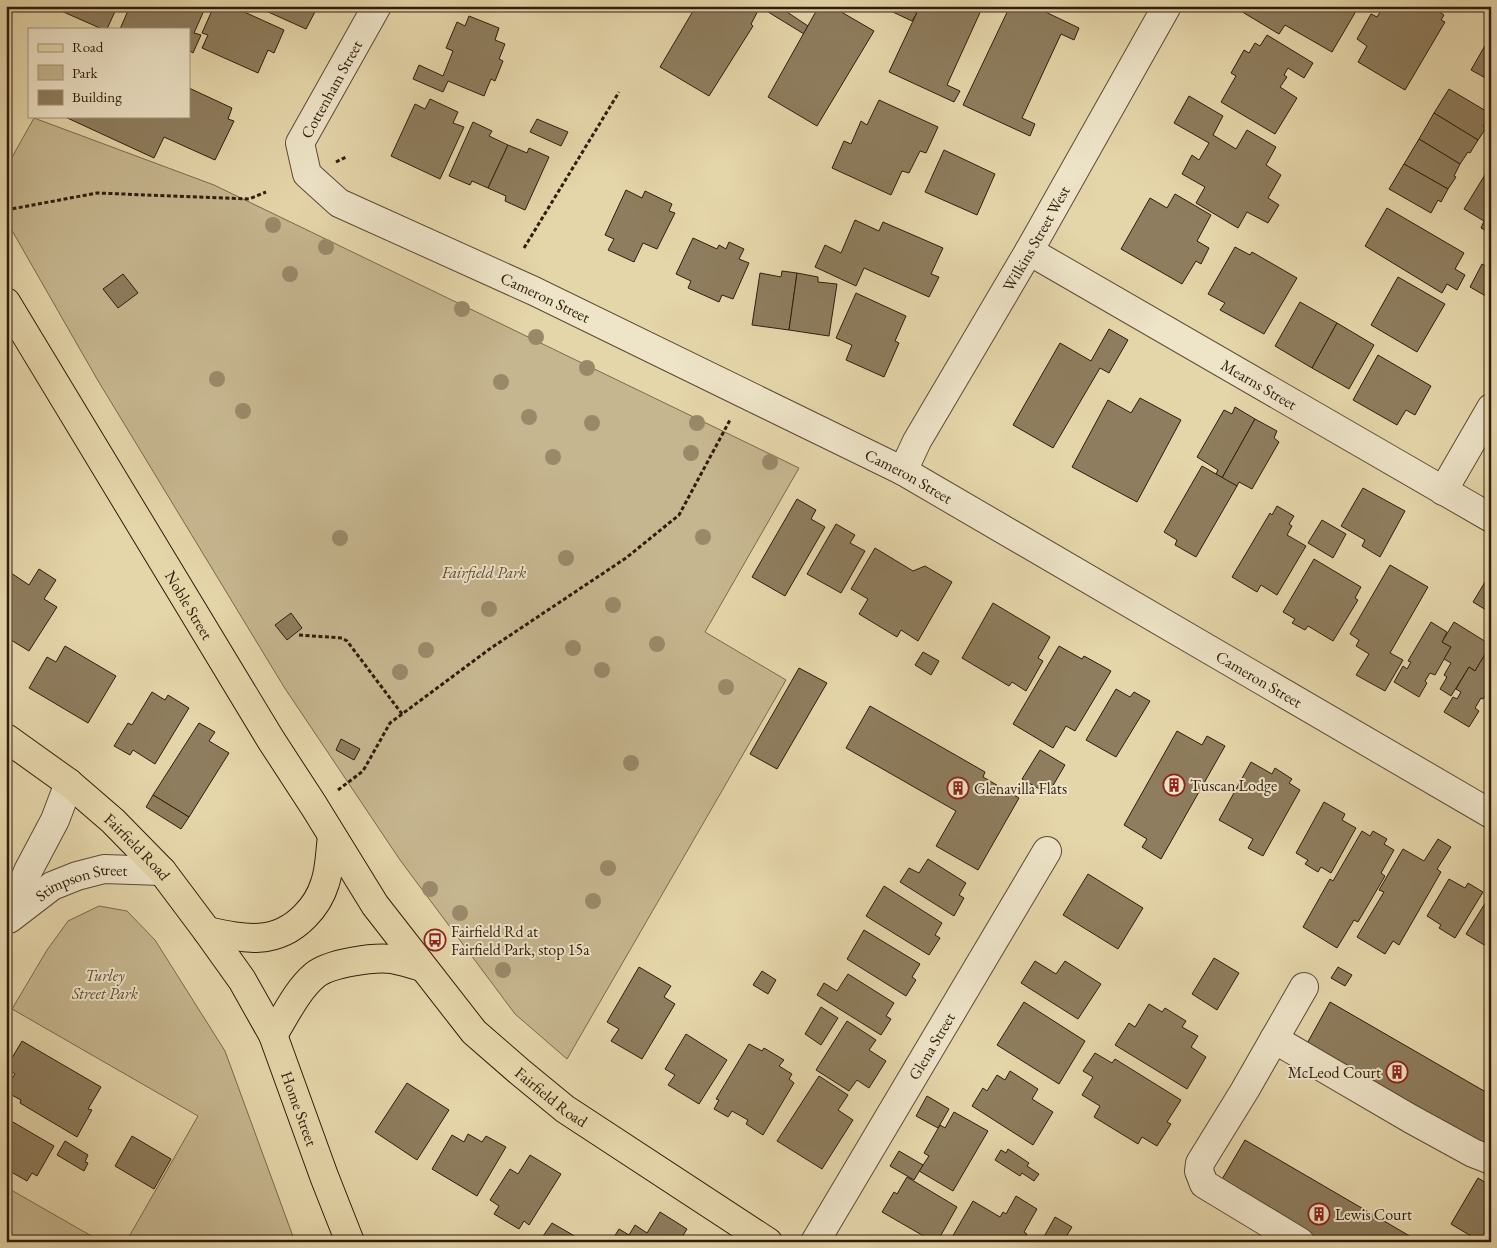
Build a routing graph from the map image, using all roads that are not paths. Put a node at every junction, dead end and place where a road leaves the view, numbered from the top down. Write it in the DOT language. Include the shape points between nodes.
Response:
graph roads {
  1 [pos="377,6"];
  2 [pos="1167,6"];
  3 [pos="307,174"];
  4 [pos="1029,251"];
  5 [pos="6,302"];
  6 [pos="1491,408"];
  7 [pos="903,471"];
  8 [pos="1443,491"];
  9 [pos="1491,518"];
  10 [pos="6,738"];
  11 [pos="69,783"];
  12 [pos="1491,814"];
  13 [pos="332,836"];
  14 [pos="1046,852"];
  15 [pos="162,871"];
  16 [pos="375,905"];
  17 [pos="8,922"];
  18 [pos="207,930"];
  19 [pos="422,967"];
  20 [pos="242,980"];
  21 [pos="1304,987"];
  22 [pos="273,1035"];
  23 [pos="1274,1039"];
  24 [pos="1491,1160"];
  25 [pos="350,1242"];
  26 [pos="768,1242"];
  27 [pos="815,1242"];
  28 [pos="1300,1242"];
  1 -- 3 [label="street, Cottenham Street" via="300,143"];
  2 -- 4 [label="street, Wilkins Street West"];
  3 -- 7 [label="street, Cameron Street" via="339,203 534,291"];
  4 -- 7 [label="street, Wilkins Street West" via="917,441"];
  4 -- 8 [label="street, Mearns Street"];
  5 -- 13 [label="main road, Noble Street"];
  6 -- 8 [label="street"];
  7 -- 12 [label="street, Cameron Street"];
  8 -- 9 [label="street, Mearns Street"];
  10 -- 11 [label="main road, Fairfield Road"];
  11 -- 15 [label="main road, Fairfield Road" via="113,821"];
  11 -- 17 [label="street, Stimpson Street"];
  13 -- 16 [label="main road, Noble Street"];
  13 -- 18 [label="main road" via="326,881 315,906 299,922 282,934 263,938"];
  14 -- 27 [label="street, Glena Street"];
  15 -- 17 [label="street, Stimpson Street" via="104,869 77,876 52,886"];
  15 -- 18 [label="main road, Fairfield Road"];
  16 -- 19 [label="main road, Fairfield Road"];
  18 -- 20 [label="main road, Fairfield Road"];
  19 -- 22 [label="main road" via="392,959 339,964 315,975 299,993"];
  19 -- 26 [label="main road, Fairfield Road" via="474,1032 565,1109"];
  20 -- 22 [label="main road, Home Street"];
  21 -- 23 [label="street"];
  22 -- 25 [label="main road, Home Street"];
  23 -- 24 [label="street" via="1411,1119"];
  23 -- 28 [label="street" via="1200,1163 1200,1171 1204,1184"];
}
